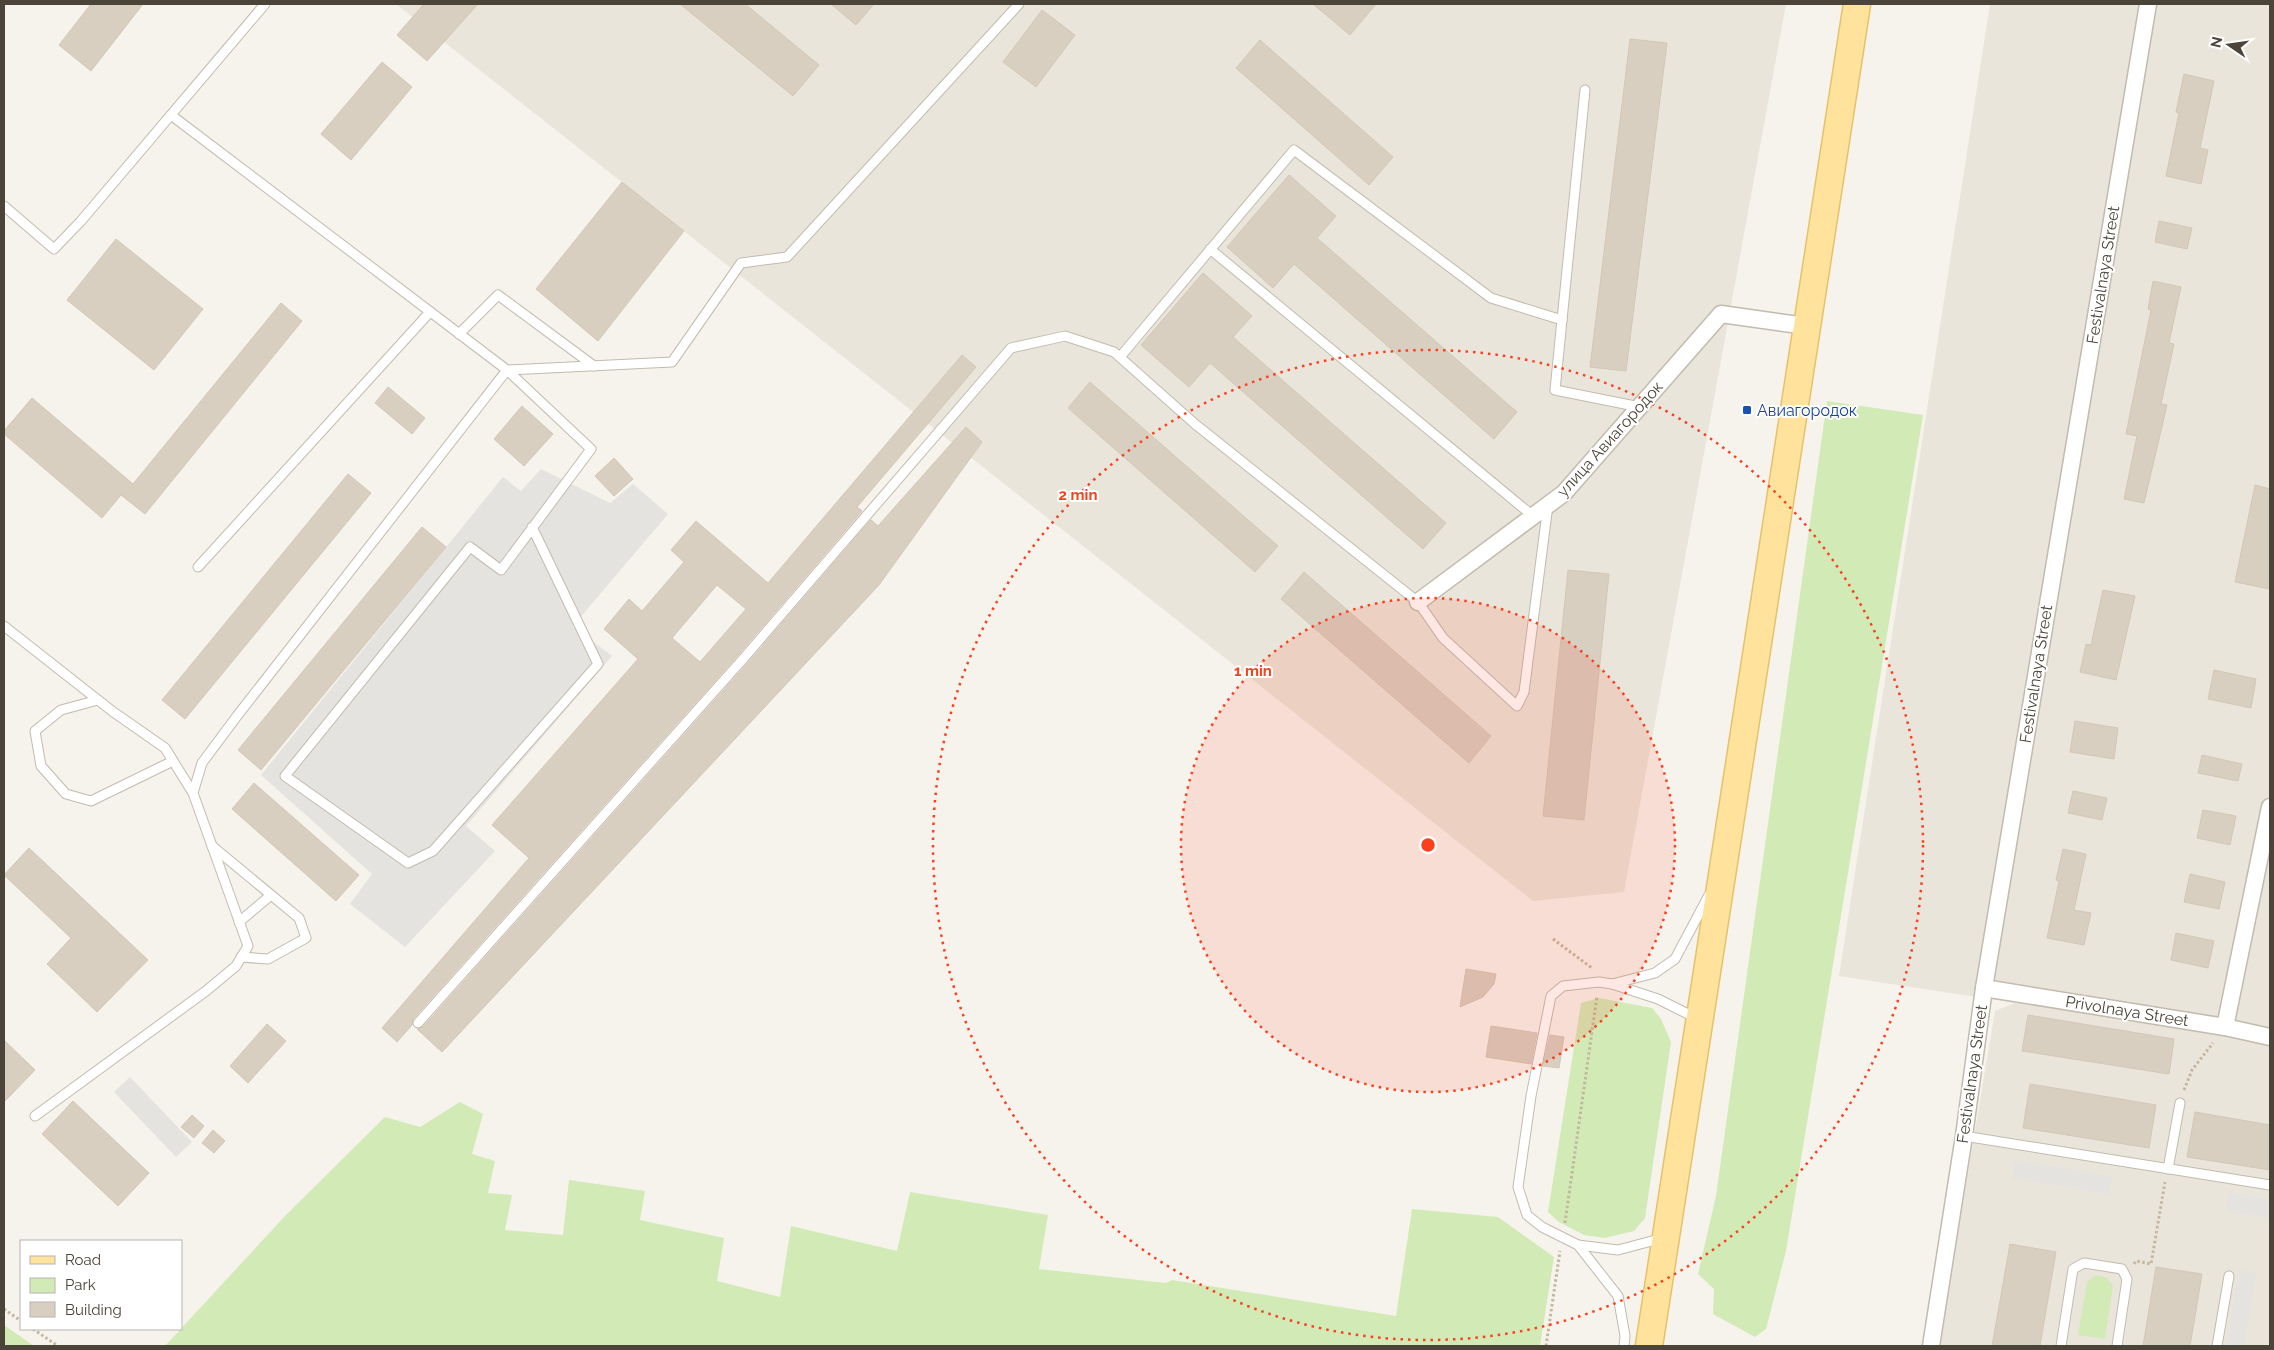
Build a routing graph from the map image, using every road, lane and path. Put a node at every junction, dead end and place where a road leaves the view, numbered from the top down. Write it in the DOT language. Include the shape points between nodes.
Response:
graph roads {
  1 [pos="1019,4"];
  2 [pos="1857,4"];
  3 [pos="2148,4"];
  4 [pos="260,5"];
  5 [pos="1585,90"];
  6 [pos="171,115"];
  7 [pos="4,206"];
  8 [pos="1210,250"];
  9 [pos="430,312"];
  10 [pos="1562,320"];
  11 [pos="1806,326"];
  12 [pos="459,334"];
  13 [pos="1120,357"];
  14 [pos="594,366"];
  15 [pos="507,370"];
  16 [pos="1640,407"];
  17 [pos="1548,505"];
  18 [pos="1532,516"];
  19 [pos="532,527"];
  20 [pos="198,567"];
  21 [pos="1418,602"];
  22 [pos="4,626"];
  23 [pos="98,700"];
  24 [pos="173,761"];
  25 [pos="193,793"];
  26 [pos="2270,807"];
  27 [pos="211,845"];
  28 [pos="1721,872"];
  29 [pos="271,895"];
  30 [pos="239,922"];
  31 [pos="1553,938"];
  32 [pos="241,957"];
  33 [pos="1599,982"];
  34 [pos="1612,984"];
  35 [pos="1984,988"];
  36 [pos="1698,1019"];
  37 [pos="418,1023"];
  38 [pos="2225,1027"];
  39 [pos="2270,1037"];
  40 [pos="2180,1103"];
  41 [pos="36,1116"];
  42 [pos="1964,1136"];
  43 [pos="2168,1169"];
  44 [pos="2270,1185"];
  45 [pos="1665,1237"];
  46 [pos="1562,1238"];
  47 [pos="1578,1245"];
  48 [pos="2124,1274"];
  49 [pos="2229,1276"];
  50 [pos="4,1309"];
  51 [pos="20,1320"];
  52 [pos="34,1330"];
  53 [pos="58,1346"];
  54 [pos="1546,1346"];
  55 [pos="1624,1346"];
  56 [pos="1649,1346"];
  57 [pos="1931,1346"];
  58 [pos="2062,1346"];
  59 [pos="2117,1346"];
  60 [pos="2217,1346"];
  1 -- 14 [label="lane" via="787,257 741,262 672,362"];
  2 -- 11 [label="main road"];
  3 -- 35 [label="street, Festivalnaya Street"];
  4 -- 6 [label="lane"];
  5 -- 10 [label="lane"];
  6 -- 7 [label="lane" via="54,249"];
  6 -- 9 [label="lane"];
  8 -- 10 [label="lane" via="1294,150 1491,298"];
  8 -- 13 [label="lane"];
  8 -- 18 [label="lane"];
  9 -- 12 [label="lane"];
  9 -- 20 [label="lane"];
  10 -- 16 [label="lane" via="1555,390"];
  11 -- 16 [label="street, улица Авиагородок" via="1721,314"];
  11 -- 28 [label="main road"];
  12 -- 14 [label="lane" via="498,295"];
  12 -- 15 [label="lane"];
  13 -- 21 [label="lane" via="1195,424"];
  13 -- 37 [label="lane" via="1114,352 1065,336 1012,348 743,659"];
  14 -- 15 [label="lane"];
  15 -- 19 [label="lane" via="591,449"];
  15 -- 25 [label="lane" via="202,763"];
  16 -- 17 [label="street, улица Авиагородок" via="1564,493"];
  17 -- 18 [label="street, улица Авиагородок"];
  17 -- 21 [label="lane" via="1524,692 1517,706 1443,638"];
  18 -- 21 [label="street, улица Авиагородок"];
  19 -- 19 [label="lane" via="501,570 470,547 285,776 408,863 433,851 598,664"];
  22 -- 23 [label="lane"];
  23 -- 24 [label="lane" via="165,748"];
  23 -- 24 [label="lane" via="61,710 35,731 41,766 66,794 91,801"];
  24 -- 25 [label="lane"];
  25 -- 27 [label="lane"];
  26 -- 38 [label="street"];
  27 -- 29 [label="lane"];
  27 -- 30 [label="lane"];
  28 -- 34 [label="lane" via="1675,959 1655,973"];
  28 -- 36 [label="main road"];
  29 -- 30 [label="lane"];
  29 -- 32 [label="lane" via="299,918 306,938 268,959"];
  30 -- 32 [label="lane" via="248,946"];
  31 -- 33 [label="path" via="1598,973"];
  32 -- 41 [label="lane" via="236,966 206,991"];
  33 -- 34 [label="lane"];
  33 -- 46 [label="path"];
  33 -- 46 [label="lane" via="1563,986 1551,996 1531,1096 1518,1188 1527,1215"];
  34 -- 36 [label="lane" via="1658,1000"];
  35 -- 38 [label="street, Privolnaya Street"];
  35 -- 42 [label="street, Festivalnaya Street"];
  36 -- 45 [label="main road"];
  38 -- 39 [label="street, Privolnaya Street"];
  38 -- 40 [label="path" via="2192,1070"];
  40 -- 43 [label="lane"];
  42 -- 43 [label="lane"];
  42 -- 57 [label="street, Festivalnaya Street"];
  43 -- 44 [label="lane"];
  43 -- 48 [label="path" via="2151,1264 2136,1261"];
  45 -- 47 [label="lane" via="1618,1250"];
  45 -- 56 [label="main road"];
  46 -- 47 [label="lane"];
  46 -- 54 [label="path"];
  47 -- 55 [label="lane" via="1618,1296"];
  48 -- 58 [label="lane" via="2122,1269 2084,1263 2073,1269"];
  48 -- 59 [label="lane" via="2127,1279"];
  49 -- 60 [label="lane"];
  50 -- 51 [label="path"];
  52 -- 53 [label="path"];
}
